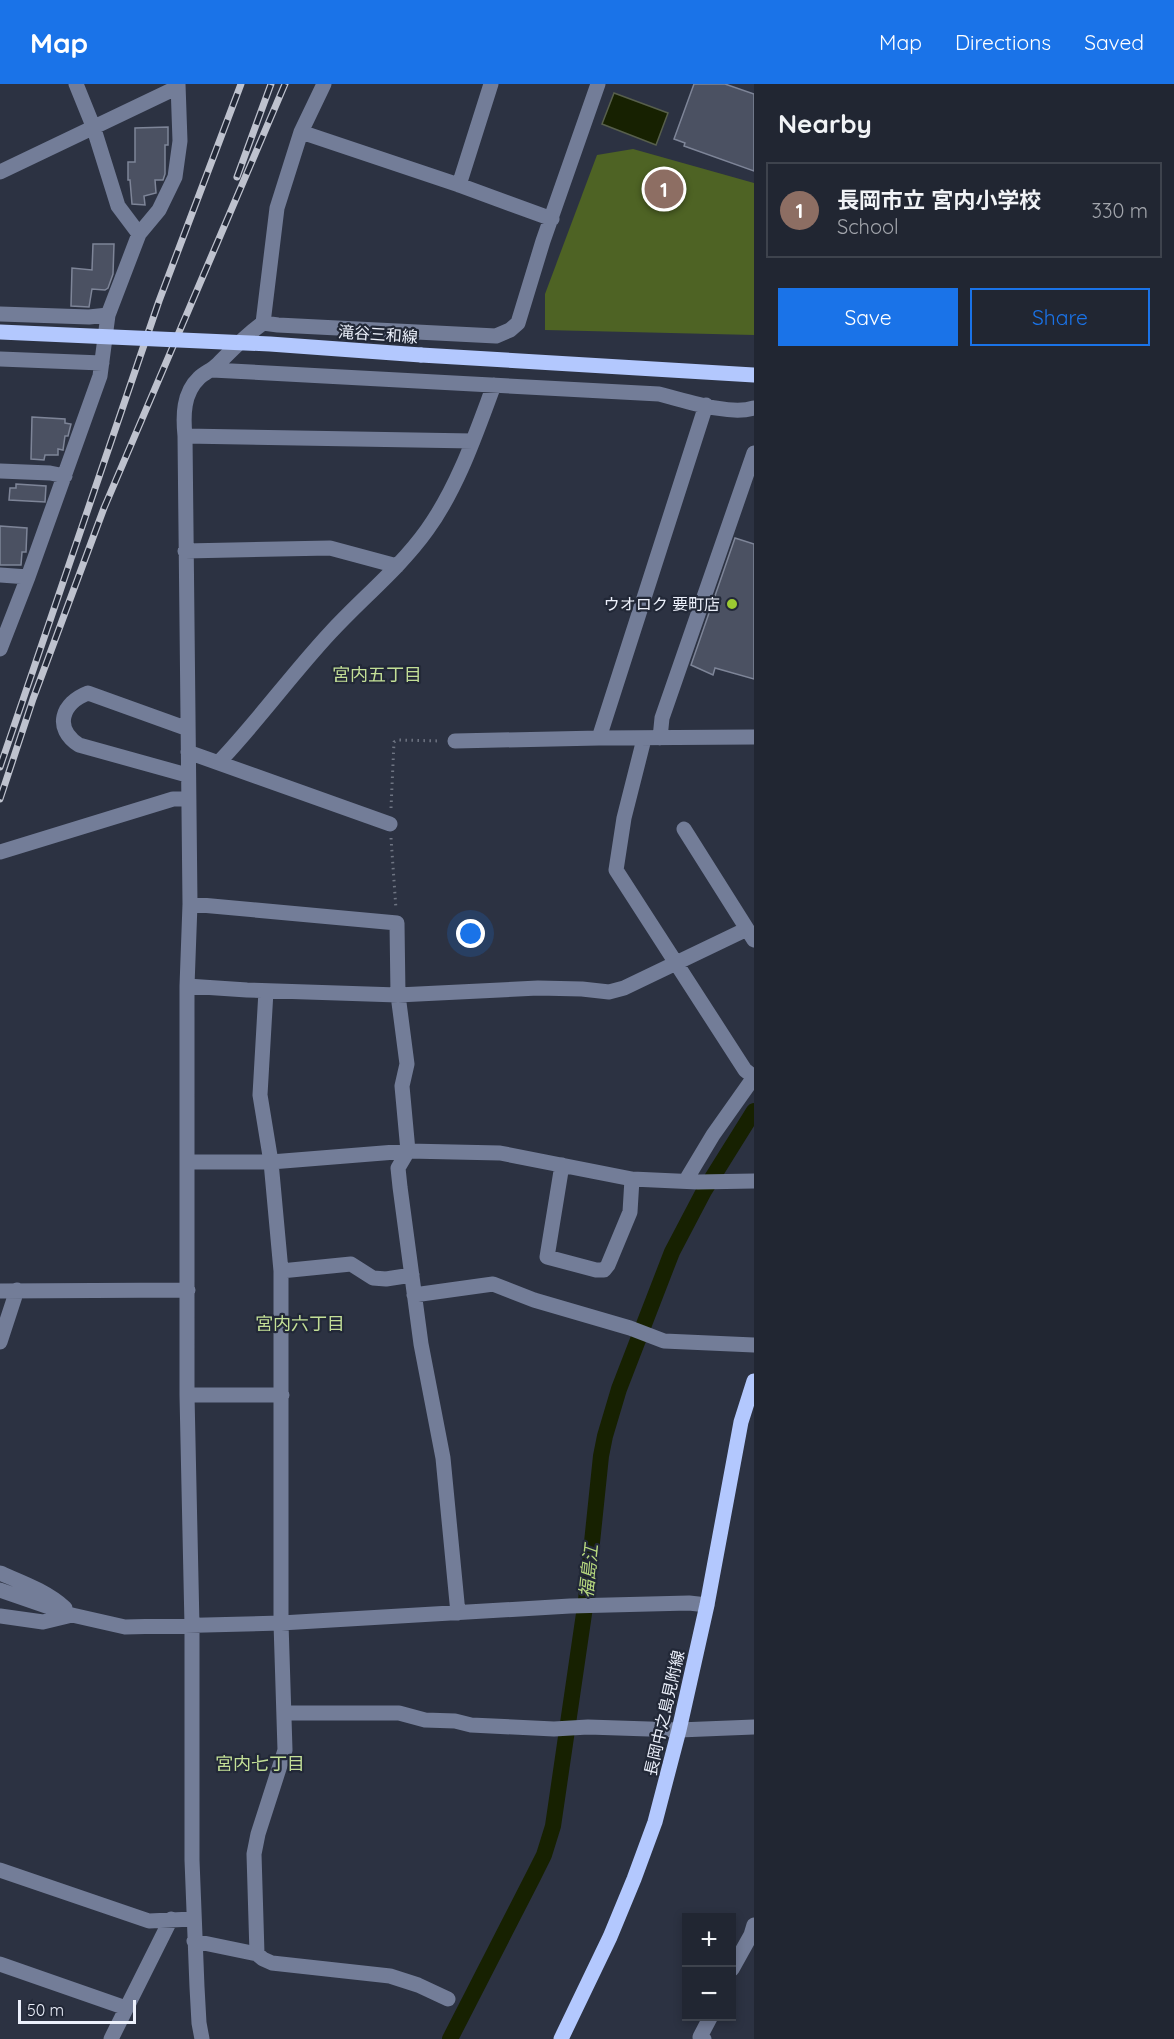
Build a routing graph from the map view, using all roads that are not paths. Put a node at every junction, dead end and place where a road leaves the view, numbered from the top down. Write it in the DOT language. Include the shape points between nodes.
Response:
graph roads {
  1 [pos="76,84"];
  2 [pos="324,84"];
  3 [pos="491,84"];
  4 [pos="598,84"];
  5 [pos="178,85"];
  6 [pos="93,126"];
  7 [pos="301,132"];
  8 [pos="0,172"];
  9 [pos="459,185"];
  10 [pos="552,219"];
  11 [pos="139,234"];
  12 [pos="0,314"];
  13 [pos="108,315"];
  14 [pos="263,323"];
  15 [pos="0,332"];
  16 [pos="0,359"];
  17 [pos="102,363"];
  18 [pos="212,370"];
  19 [pos="754,375"];
  20 [pos="494,385"];
  21 [pos="706,405"];
  22 [pos="754,408"];
  23 [pos="185,436"];
  24 [pos="473,441"];
  25 [pos="754,453"];
  26 [pos="0,471"];
  27 [pos="65,476"];
  28 [pos="185,551"];
  29 [pos="397,566"];
  30 [pos="0,575"];
  31 [pos="28,577"];
  32 [pos="0,649"];
  33 [pos="188,729"];
  34 [pos="754,737"];
  35 [pos="599,738"];
  36 [pos="660,738"];
  37 [pos="644,739"];
  38 [pos="455,741"];
  39 [pos="188,752"];
  40 [pos="219,762"];
  41 [pos="187,775"];
  42 [pos="187,799"];
  43 [pos="390,824"];
  44 [pos="684,829"];
  45 [pos="0,852"];
  46 [pos="190,904"];
  47 [pos="750,934"];
  48 [pos="674,963"];
  49 [pos="187,986"];
  50 [pos="266,991"];
  51 [pos="398,994"];
  52 [pos="754,1077"];
  53 [pos="408,1151"];
  54 [pos="187,1162"];
  55 [pos="271,1162"];
  56 [pos="562,1165"];
  57 [pos="632,1179"];
  58 [pos="692,1181"];
  59 [pos="754,1181"];
  60 [pos="281,1271"];
  61 [pos="412,1275"];
  62 [pos="17,1290"];
  63 [pos="188,1290"];
  64 [pos="0,1291"];
  65 [pos="414,1295"];
  66 [pos="0,1342"];
  67 [pos="754,1345"];
  68 [pos="754,1381"];
  69 [pos="187,1395"];
  70 [pos="282,1395"];
  71 [pos="0,1574"];
  72 [pos="0,1590"];
  73 [pos="707,1605"];
  74 [pos="458,1613"];
  75 [pos="72,1615"];
  76 [pos="0,1616"];
  77 [pos="281,1623"];
  78 [pos="192,1626"];
  79 [pos="284,1713"];
  80 [pos="754,1727"];
  81 [pos="679,1730"];
  82 [pos="0,1870"];
  83 [pos="171,1919"];
  84 [pos="193,1919"];
  85 [pos="754,1924"];
  86 [pos="194,1941"];
  87 [pos="257,1954"];
  88 [pos="0,1964"];
  89 [pos="733,1967"];
  90 [pos="448,1999"];
  91 [pos="126,2008"];
  92 [pos="709,2021"];
  93 [pos="701,2038"];
  94 [pos="111,2039"];
  95 [pos="202,2039"];
  96 [pos="561,2039"];
  1 -- 6 [label="street"];
  2 -- 7 [label="street"];
  3 -- 9 [label="street"];
  4 -- 10 [label="street"];
  5 -- 6 [label="street"];
  5 -- 11 [label="street" via="180,141 175,177 159,210"];
  6 -- 8 [label="street"];
  6 -- 11 [label="street" via="118,206"];
  7 -- 9 [label="street"];
  7 -- 14 [label="street" via="277,208"];
  9 -- 10 [label="street"];
  10 -- 14 [label="street" via="518,322 496,336"];
  11 -- 13 [label="street"];
  12 -- 13 [label="street"];
  13 -- 17 [label="street"];
  14 -- 18 [label="street"];
  15 -- 19 [label="main road, 滝谷三和線, bridge" via="270,344"];
  16 -- 17 [label="street"];
  17 -- 27 [label="street"];
  18 -- 20 [label="street"];
  18 -- 23 [label="street" via="191,388 183,412"];
  20 -- 21 [label="street" via="658,394"];
  20 -- 24 [label="street"];
  21 -- 22 [label="street" via="736,410"];
  21 -- 35 [label="street"];
  23 -- 24 [label="street"];
  23 -- 28 [label="street"];
  24 -- 29 [label="street" via="428,529"];
  25 -- 36 [label="street" via="662,718"];
  26 -- 27 [label="street"];
  27 -- 31 [label="street"];
  28 -- 29 [label="street" via="330,548"];
  28 -- 33 [label="street"];
  29 -- 40 [label="street" via="330,633"];
  30 -- 31 [label="street"];
  31 -- 32 [label="street"];
  33 -- 39 [label="street"];
  33 -- 41 [label="street" via="88,693 69,704 65,711 67,733 79,745"];
  34 -- 36 [label="street"];
  35 -- 37 [label="street"];
  35 -- 38 [label="street"];
  36 -- 37 [label="street"];
  37 -- 48 [label="street" via="624,818 616,870"];
  39 -- 40 [label="street"];
  39 -- 41 [label="street"];
  40 -- 43 [label="street"];
  41 -- 42 [label="street"];
  42 -- 45 [label="street" via="173,799"];
  42 -- 46 [label="street"];
  44 -- 47 [label="street"];
  46 -- 49 [label="street"];
  46 -- 51 [label="street" via="397,923"];
  47 -- 48 [label="street"];
  48 -- 51 [label="street" via="609,992 538,988"];
  48 -- 52 [label="street" via="745,1070"];
  49 -- 50 [label="street"];
  49 -- 54 [label="street"];
  50 -- 51 [label="street"];
  50 -- 55 [label="street" via="260,1095"];
  51 -- 53 [label="street" via="406,1064 402,1086"];
  52 -- 58 [label="street" via="713,1135"];
  53 -- 55 [label="street"];
  53 -- 56 [label="street" via="500,1153"];
  53 -- 61 [label="street" via="398,1168"];
  54 -- 55 [label="street"];
  54 -- 63 [label="street"];
  55 -- 60 [label="street"];
  56 -- 57 [label="street"];
  56 -- 57 [label="street" via="547,1257 597,1270 604,1270 608,1264 630,1212"];
  57 -- 58 [label="street"];
  58 -- 59 [label="street"];
  60 -- 61 [label="street" via="351,1264 373,1278"];
  60 -- 70 [label="street"];
  61 -- 65 [label="street"];
  62 -- 63 [label="street"];
  62 -- 64 [label="street"];
  62 -- 66 [label="street"];
  63 -- 69 [label="street"];
  65 -- 67 [label="street" via="493,1284 664,1341"];
  65 -- 74 [label="street" via="443,1458"];
  68 -- 73 [label="main road, 長岡中之島見附線" via="741,1422"];
  69 -- 70 [label="street"];
  69 -- 78 [label="street"];
  70 -- 77 [label="street"];
  71 -- 75 [label="street" via="34,1587"];
  72 -- 75 [label="street"];
  73 -- 74 [label="street" via="605,1604"];
  73 -- 81 [label="main road, 長岡中之島見附線"];
  74 -- 77 [label="street"];
  75 -- 76 [label="street" via="43,1622"];
  75 -- 78 [label="street" via="125,1627"];
  77 -- 78 [label="street"];
  77 -- 79 [label="street"];
  78 -- 84 [label="street"];
  79 -- 81 [label="street" via="399,1713 471,1725"];
  79 -- 87 [label="street" via="285,1750 254,1854"];
  80 -- 81 [label="street"];
  81 -- 96 [label="main road, 長岡中之島見附線" via="655,1822 634,1879"];
  82 -- 83 [label="street" via="149,1921"];
  83 -- 84 [label="street"];
  83 -- 91 [label="street"];
  84 -- 86 [label="street"];
  85 -- 89 [label="street"];
  86 -- 87 [label="street"];
  86 -- 95 [label="street"];
  87 -- 90 [label="street" via="272,1963 390,1976"];
  88 -- 91 [label="street"];
  91 -- 94 [label="street"];
  92 -- 93 [label="street"];
}
